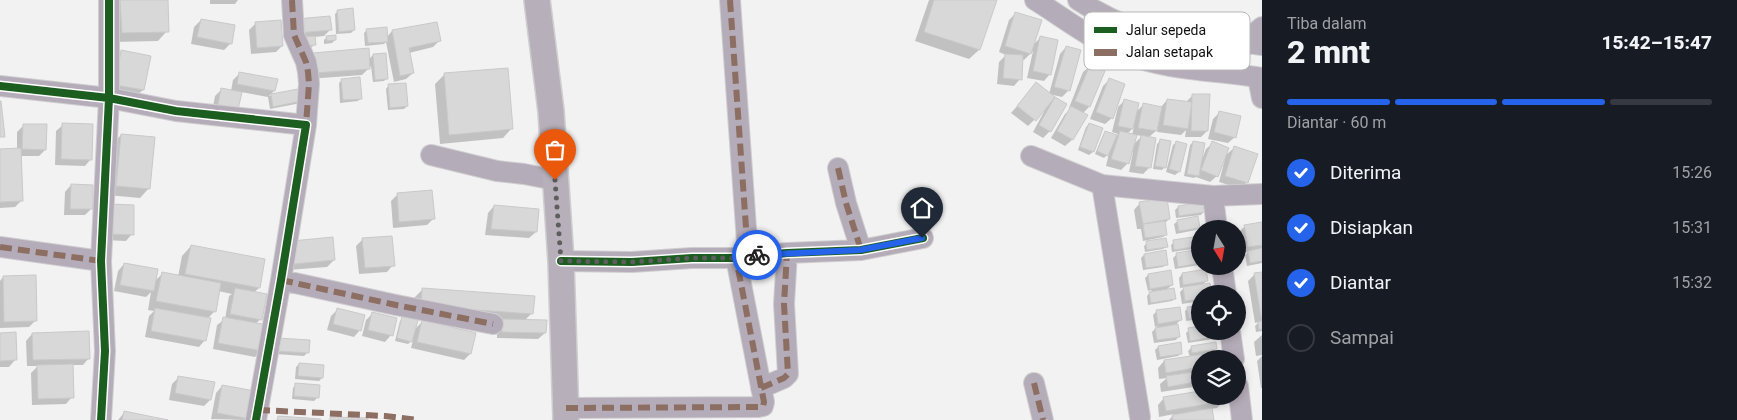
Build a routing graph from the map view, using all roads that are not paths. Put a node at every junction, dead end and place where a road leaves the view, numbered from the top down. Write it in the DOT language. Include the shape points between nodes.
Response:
graph roads {
  1 [pos="109,0"];
  2 [pos="292,0"];
  3 [pos="537,0"];
  4 [pos="730,0"];
  5 [pos="1035,0"];
  6 [pos="1079,1"];
  7 [pos="1098,12"];
  8 [pos="1069,22"];
  9 [pos="1262,26"];
  10 [pos="1084,31"];
  11 [pos="1253,44"];
  12 [pos="1196,70"];
  13 [pos="1260,78"];
  14 [pos="0,86"];
  15 [pos="109,98"];
  16 [pos="1262,98"];
  17 [pos="306,125"];
  18 [pos="431,155"];
  19 [pos="1031,156"];
  20 [pos="838,168"];
  21 [pos="555,180"];
  22 [pos="1102,185"];
  23 [pos="1262,194"];
  24 [pos="1213,196"];
  25 [pos="1216,220"];
  26 [pos="922,238"];
  27 [pos="0,247"];
  28 [pos="860,250"];
  29 [pos="786,253"];
  30 [pos="742,257"];
  31 [pos="101,261"];
  32 [pos="561,261"];
  33 [pos="281,280"];
  34 [pos="493,324"];
  35 [pos="1034,383"];
  36 [pos="761,388"];
  37 [pos="1240,405"];
  38 [pos="566,414"];
  39 [pos="1140,417"];
  40 [pos="101,420"];
  41 [pos="256,420"];
  42 [pos="1043,420"];
  43 [pos="1242,420"];
  1 -- 15 [label="street"];
  2 -- 17 [label="street" via="294,35 308,72"];
  3 -- 21 [label="main road" via="551,111"];
  4 -- 30 [label="street"];
  5 -- 8 [label="street"];
  6 -- 7 [label="street"];
  6 -- 8 [label="street"];
  8 -- 10 [label="street"];
  9 -- 11 [label="street"];
  12 -- 13 [label="street"];
  13 -- 16 [label="street"];
  14 -- 15 [label="street"];
  15 -- 17 [label="street" via="176,111"];
  15 -- 31 [label="street"];
  17 -- 33 [label="street"];
  18 -- 21 [label="street" via="497,171"];
  19 -- 22 [label="street"];
  20 -- 28 [label="street"];
  21 -- 32 [label="main road"];
  22 -- 24 [label="street"];
  22 -- 39 [label="street"];
  23 -- 24 [label="street"];
  24 -- 25 [label="street"];
  26 -- 28 [label="street"];
  27 -- 31 [label="street"];
  28 -- 29 [label="street"];
  29 -- 30 [label="street"];
  29 -- 36 [label="street" via="784,304 788,374"];
  30 -- 32 [label="street" via="632,262"];
  30 -- 36 [label="street"];
  31 -- 40 [label="street" via="105,351"];
  32 -- 38 [label="main road"];
  33 -- 34 [label="street"];
  33 -- 41 [label="street"];
  35 -- 42 [label="street"];
  36 -- 38 [label="street" via="764,402 758,407"];
  37 -- 43 [label="street"];
}
